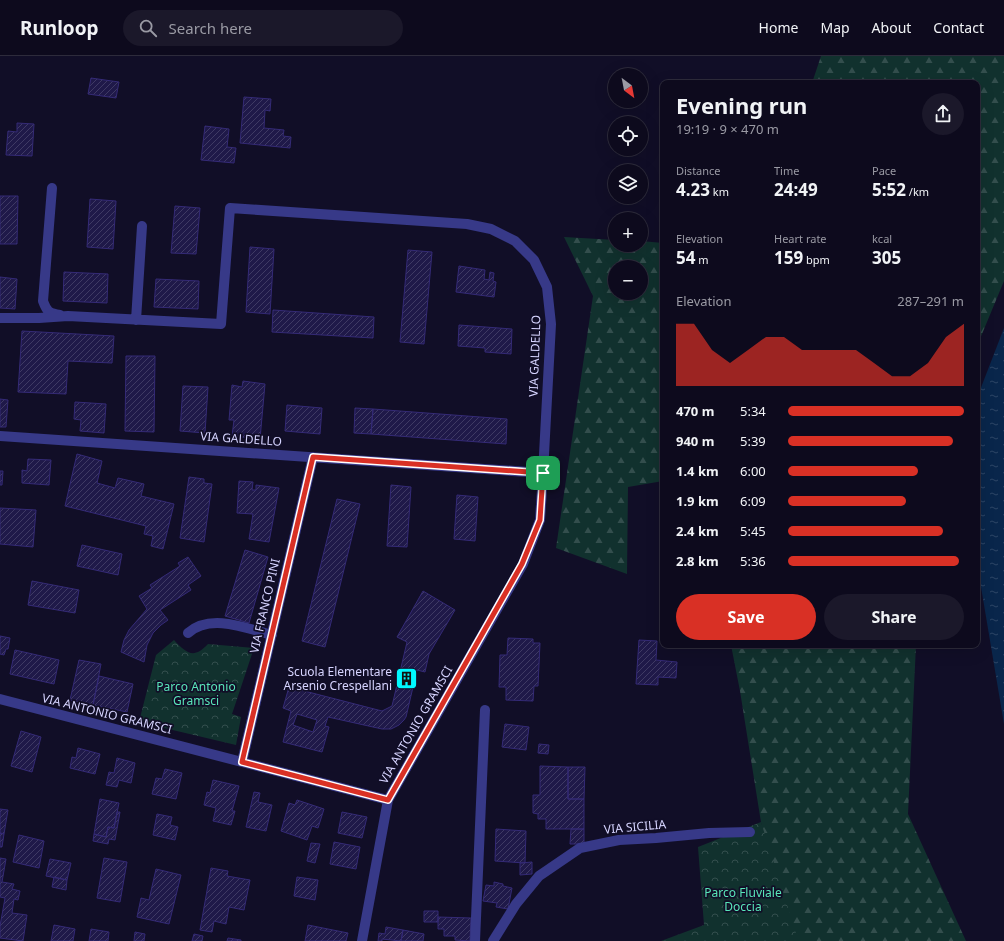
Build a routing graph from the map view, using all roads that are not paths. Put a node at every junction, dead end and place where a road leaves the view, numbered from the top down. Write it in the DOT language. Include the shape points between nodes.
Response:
graph roads {
  1 [pos="52,188"];
  2 [pos="142,226"];
  3 [pos="68,316"];
  4 [pos="0,318"];
  5 [pos="136,320"];
  6 [pos="0,436"];
  7 [pos="313,457"];
  8 [pos="543,473"];
  9 [pos="188,633"];
  10 [pos="272,635"];
  11 [pos="0,699"];
  12 [pos="485,710"];
  13 [pos="242,762"];
  14 [pos="388,800"];
  15 [pos="750,832"];
  16 [pos="362,941"];
  17 [pos="475,941"];
  18 [pos="493,941"];
  1 -- 3 [label="street, VIA GALDELLO" via="43,301 50,313"];
  2 -- 5 [label="street"];
  3 -- 4 [label="street, VIA GALDELLO"];
  3 -- 5 [label="street, VIA GALDELLO"];
  5 -- 8 [label="street, VIA GALDELLO" via="220,324 230,208 467,224 491,229 515,241 534,260 547,287 551,324"];
  6 -- 7 [label="street, VIA GALDELLO"];
  7 -- 8 [label="street, VIA GALDELLO"];
  7 -- 10 [label="street, VIA FRANCO PINI"];
  8 -- 14 [label="street, VIA ANTONIO GRAMSCI" via="540,520 522,564"];
  9 -- 10 [label="street" via="204,624 220,623"];
  10 -- 13 [label="street, VIA FRANCO PINI"];
  11 -- 13 [label="street, VIA ANTONIO GRAMSCI"];
  12 -- 17 [label="street"];
  13 -- 14 [label="street, VIA ANTONIO GRAMSCI"];
  14 -- 16 [label="street"];
  15 -- 18 [label="street, VIA SICILIA" via="709,832 619,840 580,848 539,876 516,904"];
}
